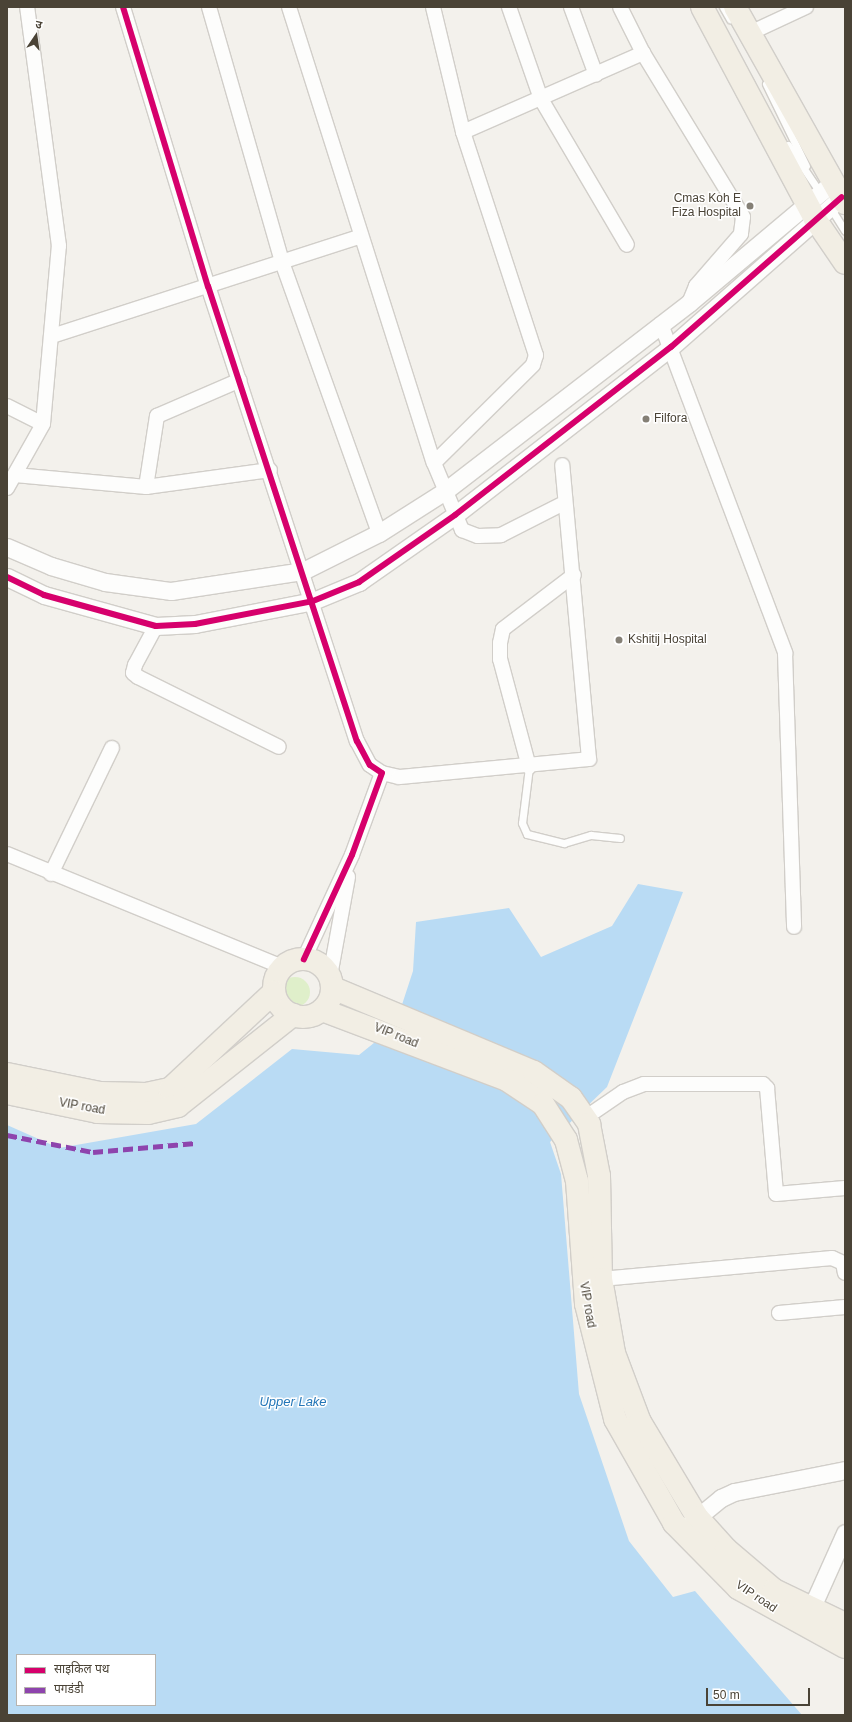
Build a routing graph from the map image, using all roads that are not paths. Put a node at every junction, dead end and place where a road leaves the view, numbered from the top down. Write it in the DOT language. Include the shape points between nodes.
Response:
graph roads {
  1 [pos="27,7"];
  2 [pos="123,7"];
  3 [pos="208,7"];
  4 [pos="289,7"];
  5 [pos="433,7"];
  6 [pos="509,7"];
  7 [pos="570,7"];
  8 [pos="620,7"];
  9 [pos="702,7"];
  10 [pos="714,7"];
  11 [pos="723,7"];
  12 [pos="806,7"];
  13 [pos="725,27"];
  14 [pos="739,29"];
  15 [pos="643,53"];
  16 [pos="761,74"];
  17 [pos="596,75"];
  18 [pos="760,94"];
  19 [pos="541,99"];
  20 [pos="463,132"];
  21 [pos="807,169"];
  22 [pos="827,200"];
  23 [pos="845,231"];
  24 [pos="359,237"];
  25 [pos="627,245"];
  26 [pos="282,262"];
  27 [pos="845,263"];
  28 [pos="208,286"];
  29 [pos="689,303"];
  30 [pos="661,324"];
  31 [pos="52,336"];
  32 [pos="671,346"];
  33 [pos="240,380"];
  34 [pos="7,406"];
  35 [pos="43,424"];
  36 [pos="434,463"];
  37 [pos="562,465"];
  38 [pos="270,470"];
  39 [pos="15,475"];
  40 [pos="146,487"];
  41 [pos="7,488"];
  42 [pos="444,491"];
  43 [pos="564,503"];
  44 [pos="455,516"];
  45 [pos="379,533"];
  46 [pos="7,547"];
  47 [pos="302,570"];
  48 [pos="574,575"];
  49 [pos="7,576"];
  50 [pos="313,601"];
  51 [pos="156,626"];
  52 [pos="279,747"];
  53 [pos="112,748"];
  54 [pos="529,767"];
  55 [pos="382,773"];
  56 [pos="620,838"];
  57 [pos="7,854"];
  58 [pos="352,855"];
  59 [pos="51,874"];
  60 [pos="794,927"];
  61 [pos="304,959"];
  62 [pos="282,967"];
  63 [pos="331,982"];
  64 [pos="274,992"];
  65 [pos="322,1010"];
  66 [pos="293,1015"];
  67 [pos="373,1016"];
  68 [pos="7,1074"];
  69 [pos="7,1093"];
  70 [pos="584,1115"];
  71 [pos="845,1188"];
  72 [pos="845,1274"];
  73 [pos="601,1279"];
  74 [pos="845,1307"];
  75 [pos="779,1312"];
  76 [pos="845,1470"];
  77 [pos="689,1524"];
  78 [pos="845,1533"];
  79 [pos="807,1618"];
  80 [pos="845,1624"];
  81 [pos="845,1647"];
  1 -- 31 [label="street" via="59,246"];
  2 -- 28 [label="street"];
  3 -- 26 [label="street"];
  4 -- 24 [label="street"];
  5 -- 20 [label="street"];
  6 -- 19 [label="street"];
  7 -- 17 [label="street"];
  8 -- 15 [label="street"];
  9 -- 22 [label="main road"];
  10 -- 13 [label="lane"];
  11 -- 14 [label="lane"];
  12 -- 14 [label="street"];
  14 -- 22 [label="main road"];
  15 -- 17 [label="street"];
  15 -- 29 [label="street" via="743,217 741,234 696,286"];
  16 -- 21 [label="lane" via="802,151"];
  17 -- 19 [label="street"];
  18 -- 21 [label="lane" via="792,152"];
  19 -- 20 [label="street"];
  19 -- 25 [label="street"];
  20 -- 36 [label="street" via="536,355 533,365"];
  21 -- 22 [label="lane"];
  22 -- 23 [label="lane"];
  22 -- 27 [label="main road"];
  22 -- 29 [label="street"];
  22 -- 32 [label="street"];
  24 -- 26 [label="street"];
  24 -- 36 [label="street"];
  26 -- 28 [label="street"];
  26 -- 45 [label="street"];
  28 -- 31 [label="street"];
  28 -- 33 [label="street"];
  29 -- 30 [label="street"];
  30 -- 32 [label="street"];
  30 -- 42 [label="street"];
  31 -- 35 [label="street"];
  32 -- 44 [label="street"];
  32 -- 60 [label="street" via="785,653"];
  33 -- 38 [label="street"];
  33 -- 40 [label="street" via="157,416"];
  34 -- 35 [label="street"];
  35 -- 39 [label="street"];
  36 -- 42 [label="street"];
  37 -- 43 [label="street"];
  38 -- 40 [label="street"];
  38 -- 47 [label="street"];
  39 -- 40 [label="street"];
  39 -- 41 [label="street"];
  42 -- 44 [label="street"];
  42 -- 45 [label="street"];
  43 -- 44 [label="street" via="501,535 478,536 462,530"];
  43 -- 48 [label="street"];
  44 -- 50 [label="street" via="359,582"];
  45 -- 47 [label="street"];
  46 -- 47 [label="street" via="51,566 105,582 171,591"];
  47 -- 50 [label="street"];
  48 -- 54 [label="street" via="503,629 500,659"];
  48 -- 54 [label="street" via="589,759"];
  49 -- 51 [label="street" via="44,595"];
  50 -- 51 [label="street" via="195,624"];
  50 -- 55 [label="street" via="358,741 370,766"];
  51 -- 52 [label="street" via="133,673"];
  53 -- 59 [label="street"];
  54 -- 55 [label="street" via="399,777"];
  54 -- 56 [label="lane" via="522,823 528,834 564,843 591,835"];
  55 -- 58 [label="street"];
  57 -- 59 [label="street"];
  58 -- 61 [label="street"];
  58 -- 63 [label="street"];
  59 -- 62 [label="street"];
  61 -- 62 [label="main road"];
  61 -- 63 [label="main road, VIP road" via="323,966"];
  62 -- 64 [label="main road" via="275,978"];
  63 -- 65 [label="main road"];
  63 -- 67 [label="main road, VIP road"];
  64 -- 66 [label="main road" via="280,1006"];
  64 -- 68 [label="main road, VIP road" via="170,1089 146,1094 100,1093"];
  65 -- 66 [label="main road" via="313,1015"];
  65 -- 67 [label="main road, VIP road"];
  66 -- 69 [label="main road, VIP road" via="178,1106 148,1113 98,1112"];
  67 -- 70 [label="main road, VIP road" via="534,1072 554,1082"];
  67 -- 77 [label="main road, VIP road" via="507,1080 543,1104 566,1140 577,1180 581,1269 598,1363 615,1419"];
  70 -- 71 [label="street" via="623,1092 644,1084 763,1084 766,1088 776,1194"];
  70 -- 73 [label="main road, VIP road" via="599,1176"];
  72 -- 73 [label="street" via="842,1263 832,1258"];
  73 -- 77 [label="main road, VIP road" via="614,1353 640,1422"];
  74 -- 75 [label="street"];
  76 -- 77 [label="street" via="734,1492"];
  77 -- 79 [label="main road, VIP road" via="738,1588"];
  78 -- 79 [label="street"];
  79 -- 80 [label="main road, VIP road"];
  79 -- 81 [label="main road, VIP road"];
}
